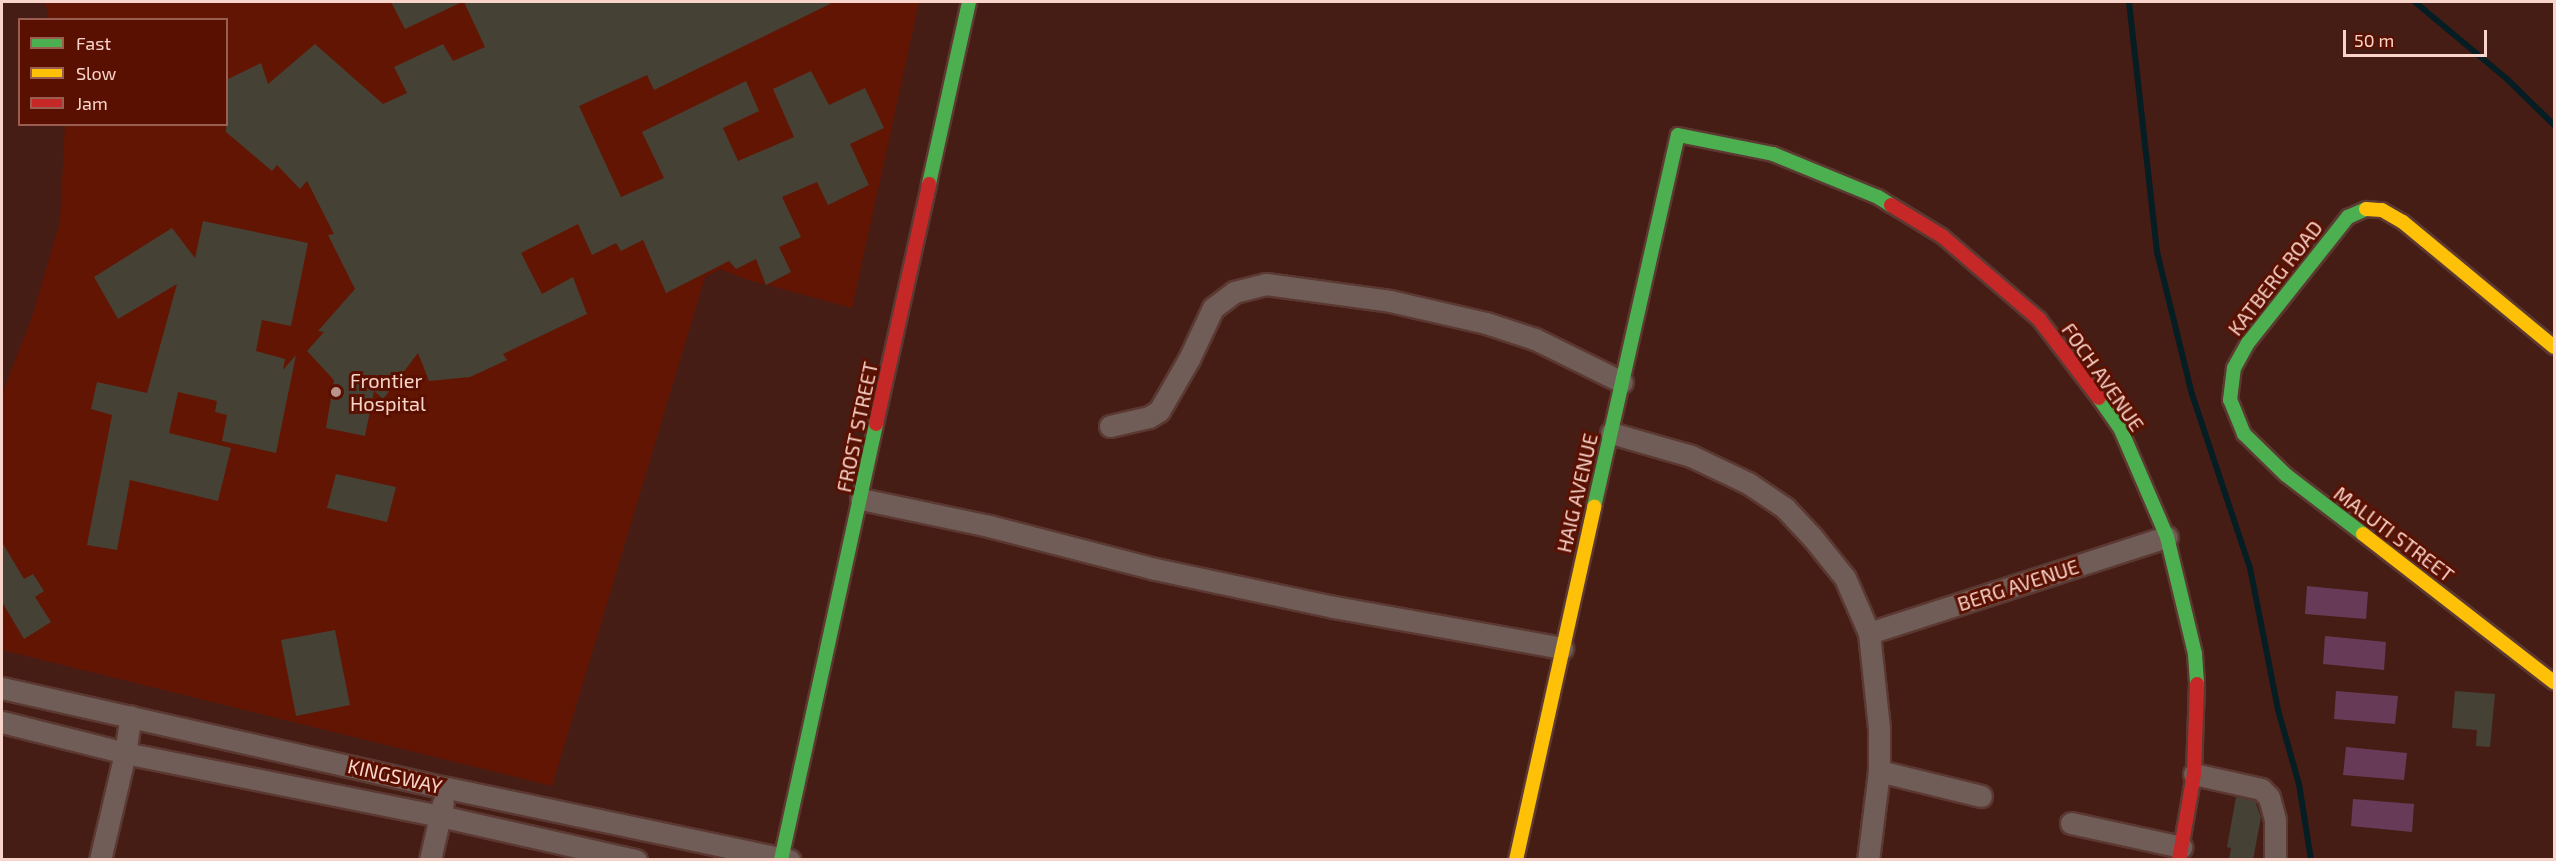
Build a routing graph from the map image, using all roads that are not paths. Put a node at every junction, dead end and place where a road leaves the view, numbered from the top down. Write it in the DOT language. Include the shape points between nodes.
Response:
graph roads {
  1 [pos="969,2"];
  2 [pos="1678,135"];
  3 [pos="2554,347"];
  4 [pos="1622,382"];
  5 [pos="2230,400"];
  6 [pos="1110,426"];
  7 [pos="1611,433"];
  8 [pos="861,499"];
  9 [pos="2168,537"];
  10 [pos="1869,633"];
  11 [pos="1562,648"];
  12 [pos="2554,682"];
  13 [pos="2,688"];
  14 [pos="131,716"];
  15 [pos="2,722"];
  16 [pos="125,753"];
  17 [pos="1879,771"];
  18 [pos="2194,774"];
  19 [pos="447,788"];
  20 [pos="1981,796"];
  21 [pos="440,816"];
  22 [pos="2071,823"];
  23 [pos="2180,853"];
  24 [pos="784,859"];
  25 [pos="100,860"];
  26 [pos="430,860"];
  27 [pos="636,860"];
  28 [pos="1516,860"];
  29 [pos="1868,860"];
  30 [pos="2275,860"];
  1 -- 8 [label="street, FROST STREET"];
  2 -- 4 [label="street, HAIG AVENUE"];
  2 -- 9 [label="street, FOCH AVENUE" via="1773,154 1878,197 1942,236 1982,268 2039,319 2101,401 2121,430"];
  3 -- 5 [label="street, KATBERG ROAD" via="2403,222 2382,210 2366,209 2348,217 2239,357"];
  4 -- 6 [label="street" via="1535,339 1486,323 1390,301 1266,284 1234,292 1213,308 1159,411"];
  4 -- 7 [label="street, HAIG AVENUE"];
  5 -- 12 [label="street, MALUTI STREET" via="2244,434 2286,475"];
  7 -- 10 [label="street" via="1691,456 1748,483 1785,508 1845,578"];
  7 -- 11 [label="street, HAIG AVENUE"];
  8 -- 11 [label="street" via="1334,607"];
  8 -- 24 [label="street, FROST STREET"];
  9 -- 10 [label="street, BERG AVENUE"];
  9 -- 18 [label="street, FOCH AVENUE" via="2195,654 2198,689"];
  10 -- 17 [label="street" via="1879,728"];
  11 -- 28 [label="street, HAIG AVENUE"];
  13 -- 14 [label="street, KINGSWAY"];
  14 -- 16 [label="street"];
  14 -- 19 [label="street, KINGSWAY"];
  15 -- 16 [label="street, KINGSWAY"];
  16 -- 21 [label="street, KINGSWAY"];
  16 -- 25 [label="street"];
  17 -- 20 [label="street"];
  17 -- 29 [label="street"];
  18 -- 23 [label="street, FOCH AVENUE"];
  18 -- 30 [label="street" via="2261,789 2269,797 2276,820"];
  19 -- 21 [label="street"];
  19 -- 24 [label="street, KINGSWAY"];
  21 -- 26 [label="street"];
  21 -- 27 [label="street, KINGSWAY"];
  22 -- 23 [label="street"];
}
